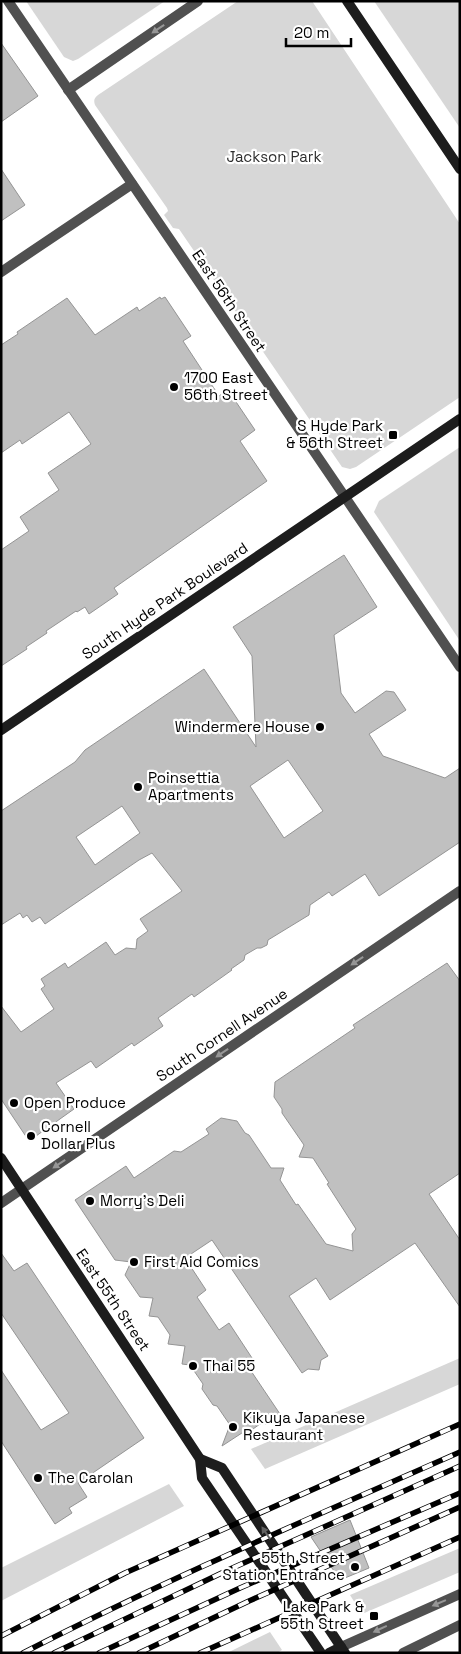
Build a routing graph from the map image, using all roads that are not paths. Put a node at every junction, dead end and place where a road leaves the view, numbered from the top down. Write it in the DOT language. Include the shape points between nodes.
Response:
graph roads {
  1 [pos="8,1"];
  2 [pos="198,1"];
  3 [pos="347,1"];
  4 [pos="68,90"];
  5 [pos="460,169"];
  6 [pos="132,184"];
  7 [pos="1,272"];
  8 [pos="460,419"];
  9 [pos="345,497"];
  10 [pos="460,667"];
  11 [pos="1,730"];
  12 [pos="460,892"];
  13 [pos="1,1158"];
  14 [pos="22,1189"];
  15 [pos="1,1203"];
  16 [pos="200,1459"];
  17 [pos="460,1594"];
  18 [pos="460,1625"];
  19 [pos="343,1650"];
  20 [pos="321,1653"];
  21 [pos="329,1653"];
  22 [pos="403,1653"];
  1 -- 4 [label="street, East 56th Street"];
  2 -- 4 [label="street, one-way"];
  3 -- 5 [label="main road"];
  4 -- 6 [label="street, East 56th Street"];
  6 -- 7 [label="street"];
  6 -- 9 [label="street, East 56th Street"];
  8 -- 9 [label="main road, South Hyde Park Boulevard"];
  9 -- 10 [label="street, East 56th Street"];
  9 -- 11 [label="main road, South Hyde Park Boulevard"];
  12 -- 14 [label="street, South Cornell Avenue, one-way"];
  13 -- 14 [label="main road, East 55th Street"];
  14 -- 15 [label="street, South Cornell Avenue"];
  14 -- 16 [label="main road, East 55th Street"];
  19 -- 16 [label="main road, one-way" via="222,1468"];
  16 -- 20 [label="main road, East 55th Street" via="202,1478"];
  17 -- 19 [label="street, one-way"];
  18 -- 22 [label="street"];
  19 -- 21 [label="main road"];
}
